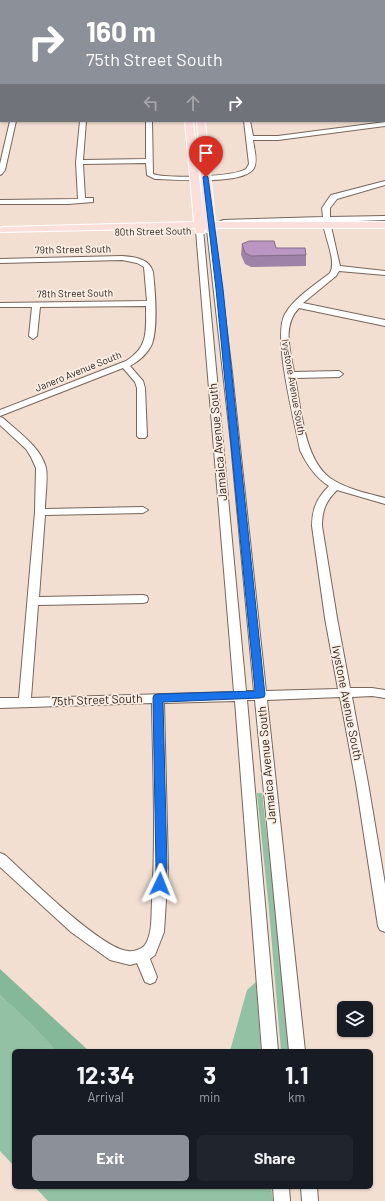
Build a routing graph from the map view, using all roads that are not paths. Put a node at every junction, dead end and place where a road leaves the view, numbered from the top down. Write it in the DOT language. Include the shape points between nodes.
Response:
graph roads {
  1 [pos="13,122"];
  2 [pos="83,122"];
  3 [pos="149,122"];
  4 [pos="189,122"];
  5 [pos="201,122"];
  6 [pos="247,122"];
  7 [pos="385,124"];
  8 [pos="250,138"];
  9 [pos="149,161"];
  10 [pos="79,162"];
  11 [pos="0,173"];
  12 [pos="206,177"];
  13 [pos="194,178"];
  14 [pos="385,183"];
  15 [pos="0,202"];
  16 [pos="385,218"];
  17 [pos="223,222"];
  18 [pos="327,222"];
  19 [pos="385,225"];
  20 [pos="205,228"];
  21 [pos="1,230"];
  22 [pos="0,261"];
  23 [pos="145,264"];
  24 [pos="336,268"];
  25 [pos="385,273"];
  26 [pos="150,303"];
  27 [pos="0,305"];
  28 [pos="36,305"];
  29 [pos="298,305"];
  30 [pos="385,323"];
  31 [pos="33,336"];
  32 [pos="125,365"];
  33 [pos="339,374"];
  34 [pos="291,375"];
  35 [pos="0,413"];
  36 [pos="0,420"];
  37 [pos="142,436"];
  38 [pos="335,486"];
  39 [pos="385,501"];
  40 [pos="143,510"];
  41 [pos="40,512"];
  42 [pos="143,599"];
  43 [pos="32,601"];
  44 [pos="345,694"];
  45 [pos="385,694"];
  46 [pos="241,695"];
  47 [pos="260,695"];
  48 [pos="158,698"];
  49 [pos="24,702"];
  50 [pos="0,703"];
  51 [pos="0,859"];
  52 [pos="384,919"];
  53 [pos="141,955"];
  54 [pos="150,977"];
  55 [pos="270,1049"];
  56 [pos="297,1049"];
  57 [pos="281,1189"];
  58 [pos="309,1189"];
  59 [pos="282,1201"];
  60 [pos="310,1201"];
  1 -- 11 [label="street"];
  2 -- 10 [label="street"];
  3 -- 9 [label="street"];
  4 -- 13 [label="main road, Jamaica Avenue South"];
  5 -- 12 [label="main road, Jamaica Avenue South"];
  6 -- 8 [label="street"];
  7 -- 8 [label="street" via="278,138"];
  8 -- 12 [label="street" via="252,164 247,172"];
  9 -- 10 [label="street"];
  9 -- 13 [label="street" via="152,176"];
  10 -- 15 [label="street" via="86,200"];
  12 -- 13 [label="street"];
  12 -- 20 [label="main road, Jamaica Avenue South"];
  13 -- 20 [label="main road, Jamaica Avenue South"];
  14 -- 18 [label="street" via="334,197 326,208"];
  16 -- 18 [label="street, 80th Street South"];
  17 -- 18 [label="street, 80th Street South"];
  18 -- 19 [label="main road, 80th Street South"];
  18 -- 20 [label="main road, 80th Street South" via="317,228"];
  18 -- 24 [label="street"];
  20 -- 21 [label="main road, 80th Street South" via="39,232"];
  20 -- 46 [label="street, Jamaica Avenue South" via="232,614"];
  20 -- 47 [label="street, Jamaica Avenue South" via="220,289"];
  22 -- 23 [label="street, 79th Street South" via="122,258"];
  23 -- 26 [label="street, Janero Avenue South" via="150,271"];
  24 -- 25 [label="street"];
  24 -- 29 [label="street, Ivystone Avenue South" via="333,274"];
  26 -- 28 [label="street, 78th Street South"];
  26 -- 32 [label="street, Janero Avenue South" via="148,344 137,358"];
  27 -- 28 [label="street, 78th Street South"];
  28 -- 31 [label="street"];
  29 -- 30 [label="street"];
  29 -- 34 [label="street, Ivystone Avenue South" via="289,316 286,328 285,349"];
  32 -- 35 [label="street, Janero Avenue South"];
  32 -- 37 [label="street" via="139,381 141,388"];
  33 -- 34 [label="street"];
  34 -- 38 [label="street, Ivystone Avenue South" via="309,462 320,476"];
  36 -- 41 [label="street" via="36,456 41,468"];
  38 -- 39 [label="street, Ivystone Avenue South"];
  38 -- 44 [label="street, Ivystone Avenue South" via="322,499 317,512 317,526"];
  40 -- 41 [label="street"];
  41 -- 43 [label="street"];
  42 -- 43 [label="street"];
  43 -- 49 [label="street"];
  44 -- 45 [label="street, 75th Street South"];
  44 -- 47 [label="street, 75th Street South"];
  44 -- 52 [label="street, Ivystone Avenue South"];
  46 -- 47 [label="street, 75th Street South"];
  46 -- 48 [label="street, 75th Street South"];
  46 -- 55 [label="street, Jamaica Avenue South"];
  47 -- 56 [label="street, Jamaica Avenue South"];
  48 -- 49 [label="street, 75th Street South"];
  48 -- 53 [label="street" via="161,868 157,932 150,950"];
  49 -- 50 [label="street, 75th Street South"];
  51 -- 53 [label="street" via="82,933 115,955 130,958"];
  53 -- 54 [label="street"];
  57 -- 59 [label="street"];
  58 -- 60 [label="street"];
}
